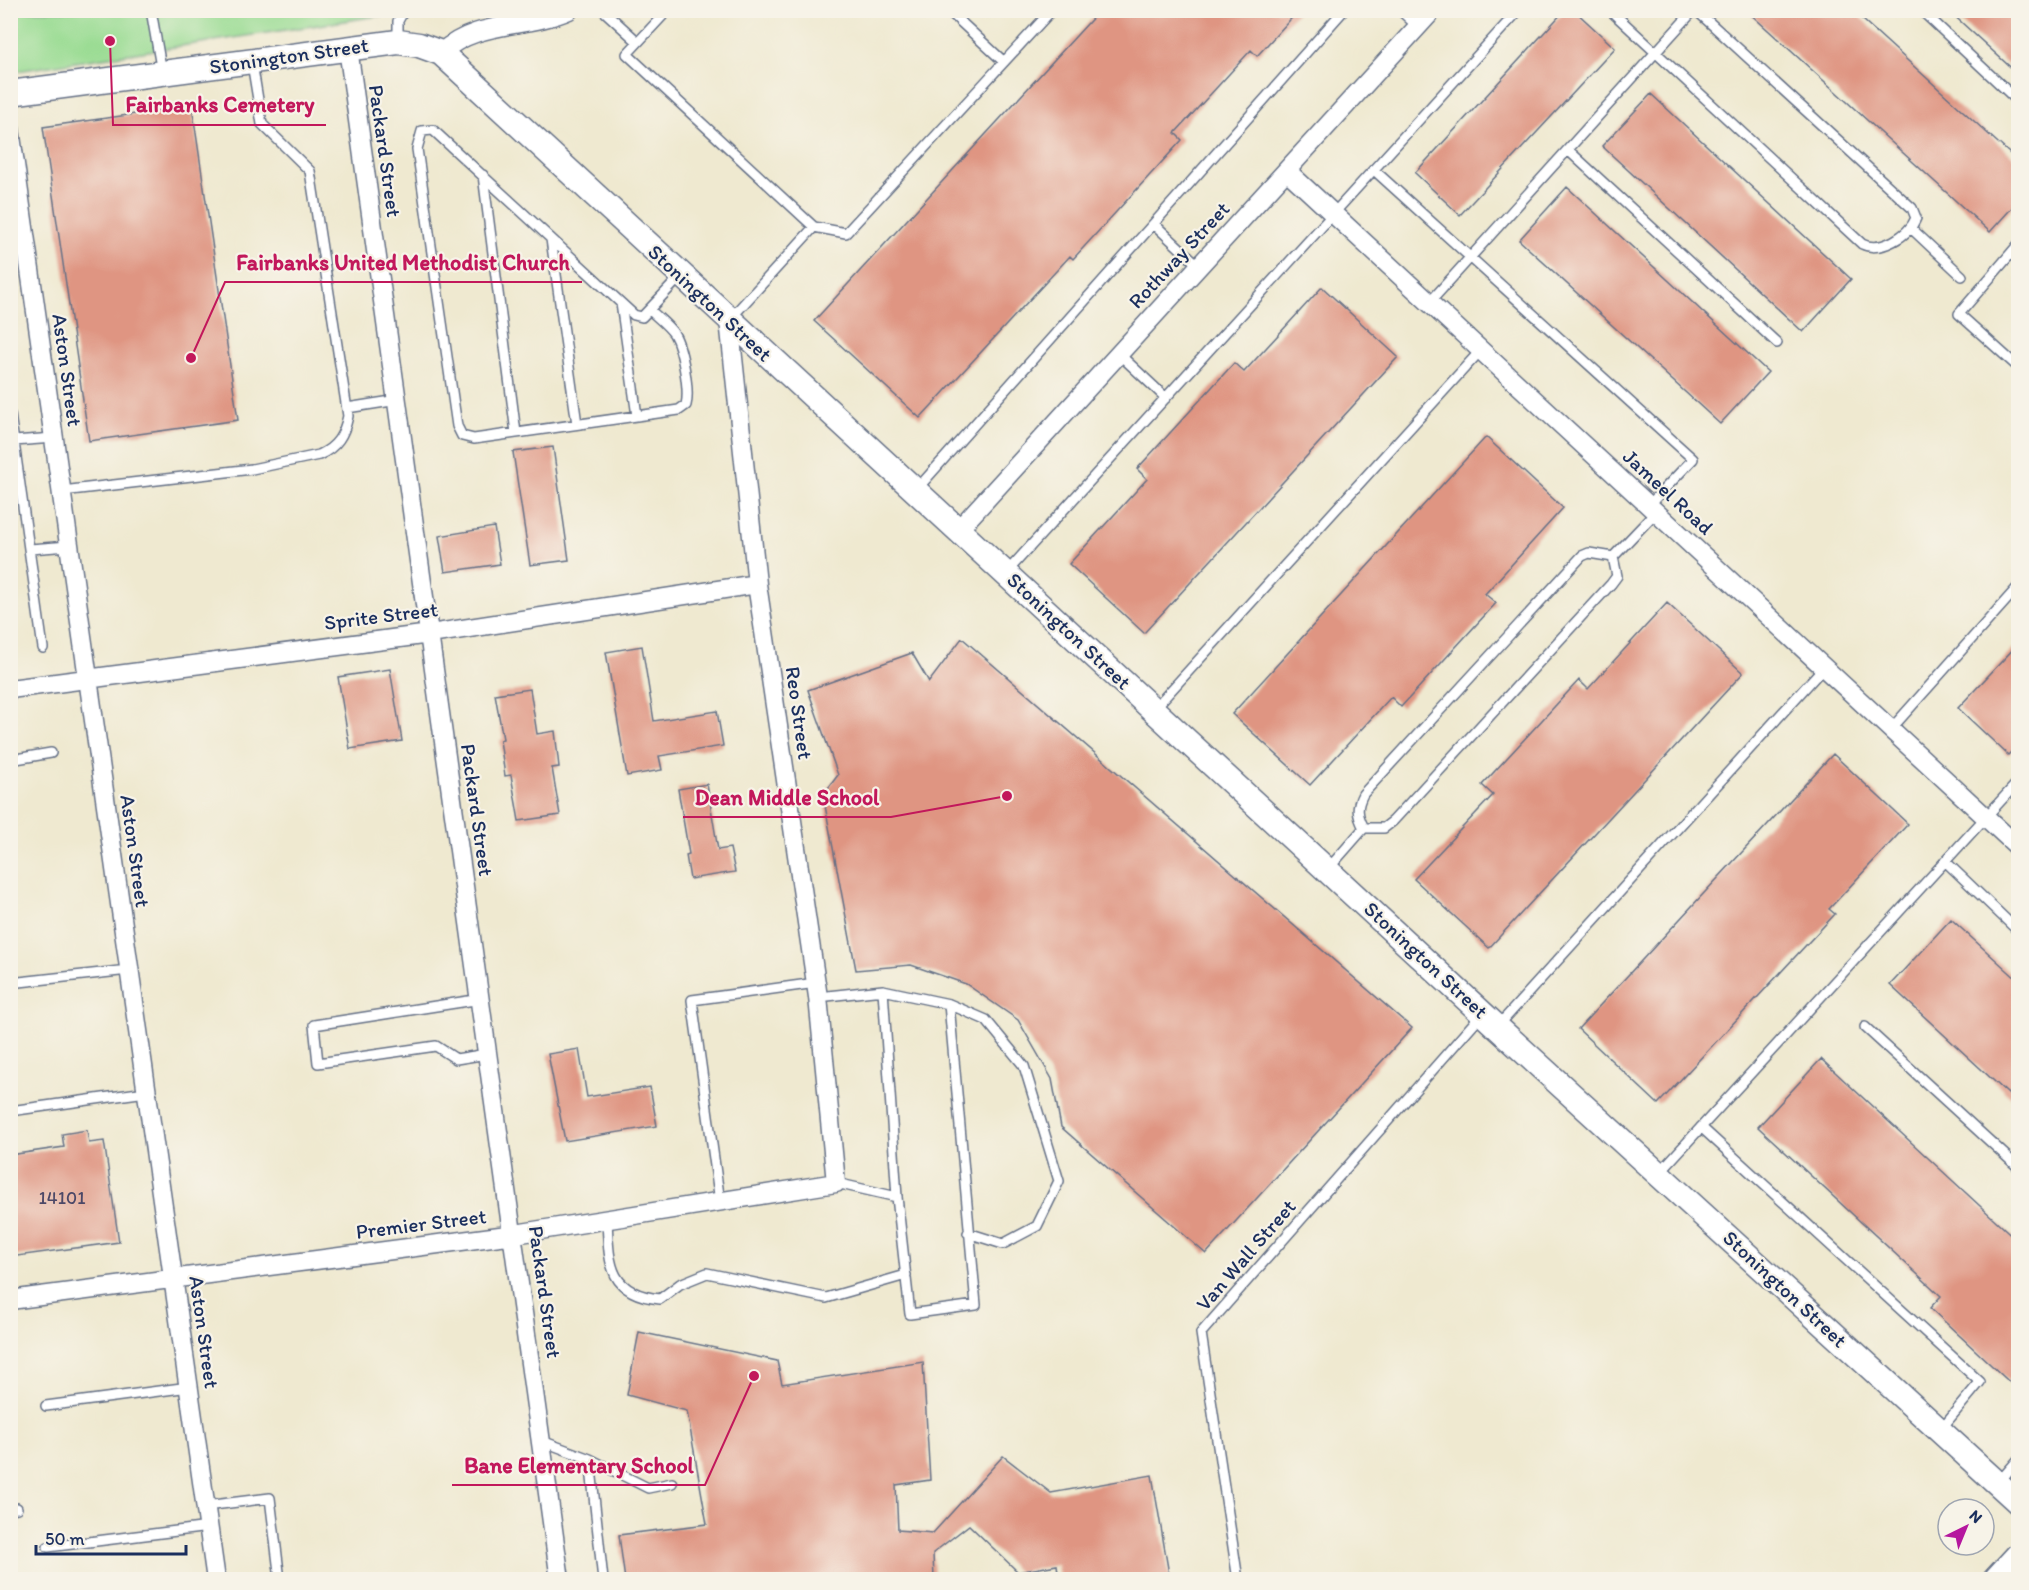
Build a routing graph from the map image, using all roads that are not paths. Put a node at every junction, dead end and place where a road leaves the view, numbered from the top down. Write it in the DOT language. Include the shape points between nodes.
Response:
graph roads {
  1 [pos="151,10"];
  2 [pos="404,10"];
  3 [pos="569,10"];
  4 [pos="603,10"];
  5 [pos="668,10"];
  6 [pos="948,10"];
  7 [pos="1052,10"];
  8 [pos="1344,10"];
  9 [pos="1400,10"];
  10 [pos="1433,10"];
  11 [pos="1519,10"];
  12 [pos="1610,10"];
  13 [pos="1695,10"];
  14 [pos="1921,10"];
  15 [pos="1418,27"];
  16 [pos="398,42"];
  17 [pos="638,42"];
  18 [pos="348,48"];
  19 [pos="1656,52"];
  20 [pos="441,53"];
  21 [pos="252,61"];
  22 [pos="1004,62"];
  23 [pos="162,73"];
  24 [pos="10,93"];
  25 [pos="2019,101"];
  26 [pos="10,129"];
  27 [pos="1568,150"];
  28 [pos="1374,170"];
  29 [pos="1287,171"];
  30 [pos="483,175"];
  31 [pos="1334,214"];
  32 [pos="1154,224"];
  33 [pos="814,227"];
  34 [pos="1912,229"];
  35 [pos="551,239"];
  36 [pos="2019,245"];
  37 [pos="1471,257"];
  38 [pos="1199,266"];
  39 [pos="681,276"];
  40 [pos="1962,276"];
  41 [pos="1430,302"];
  42 [pos="621,303"];
  43 [pos="650,310"];
  44 [pos="729,320"];
  45 [pos="1777,343"];
  46 [pos="1481,350"];
  47 [pos="1119,354"];
  48 [pos="2019,367"];
  49 [pos="1166,399"];
  50 [pos="398,400"];
  51 [pos="347,408"];
  52 [pos="10,414"];
  53 [pos="637,416"];
  54 [pos="577,424"];
  55 [pos="516,433"];
  56 [pos="54,438"];
  57 [pos="14,441"];
  58 [pos="62,491"];
  59 [pos="915,491"];
  60 [pos="1652,508"];
  61 [pos="959,529"];
  62 [pos="69,546"];
  63 [pos="30,549"];
  64 [pos="1613,557"];
  65 [pos="1006,573"];
  66 [pos="757,584"];
  67 [pos="2019,587"];
  68 [pos="430,634"];
  69 [pos="44,648"];
  70 [pos="1824,667"];
  71 [pos="88,679"];
  72 [pos="10,689"];
  73 [pos="1154,709"];
  74 [pos="1891,729"];
  75 [pos="51,753"];
  76 [pos="10,760"];
  77 [pos="2019,782"];
  78 [pos="1986,817"];
  79 [pos="1364,828"];
  80 [pos="2019,847"];
  81 [pos="1946,861"];
  82 [pos="1328,869"];
  83 [pos="2019,931"];
  84 [pos="129,970"];
  85 [pos="10,983"];
  86 [pos="817,990"];
  87 [pos="883,990"];
  88 [pos="481,999"];
  89 [pos="949,1004"];
  90 [pos="1490,1020"];
  91 [pos="1865,1027"];
  92 [pos="487,1054"];
  93 [pos="146,1092"];
  94 [pos="10,1111"];
  95 [pos="1701,1127"];
  96 [pos="2019,1167"];
  97 [pos="1659,1173"];
  98 [pos="836,1183"];
  99 [pos="897,1197"];
  100 [pos="720,1202"];
  101 [pos="606,1220"];
  102 [pos="968,1233"];
  103 [pos="515,1234"];
  104 [pos="906,1275"];
  105 [pos="174,1279"];
  106 [pos="10,1300"];
  107 [pos="189,1387"];
  108 [pos="46,1406"];
  109 [pos="1939,1431"];
  110 [pos="542,1441"];
  111 [pos="590,1459"];
  112 [pos="2019,1460"];
  113 [pos="672,1483"];
  114 [pos="1998,1483"];
  115 [pos="2019,1502"];
  116 [pos="205,1506"];
  117 [pos="208,1527"];
  118 [pos="48,1547"];
  119 [pos="2019,1555"];
  120 [pos="216,1580"];
  121 [pos="280,1580"];
  122 [pos="560,1580"];
  123 [pos="603,1580"];
  124 [pos="1238,1580"];
  125 [pos="1995,1580"];
  1 -- 23 [label="lane"];
  2 -- 16 [label="lane" via="398,21"];
  3 -- 20 [label="street" via="549,19 469,33 454,40"];
  4 -- 17 [label="lane"];
  5 -- 17 [label="lane"];
  6 -- 22 [label="lane"];
  7 -- 22 [label="lane"];
  8 -- 32 [label="lane"];
  9 -- 15 [label="lane"];
  10 -- 15 [label="street, Rothway Street"];
  11 -- 28 [label="lane"];
  12 -- 19 [label="lane"];
  13 -- 19 [label="lane"];
  13 -- 34 [label="lane" via="1912,208 1916,218"];
  14 -- 25 [label="lane"];
  15 -- 29 [label="street, Rothway Street"];
  16 -- 18 [label="street, Stonington Street"];
  16 -- 20 [label="street, Stonington Street"];
  17 -- 33 [label="lane" via="627,54"];
  18 -- 21 [label="street, Stonington Street"];
  18 -- 50 [label="street, Packard Street"];
  19 -- 27 [label="lane"];
  19 -- 34 [label="lane" via="1862,244 1871,248 1884,245"];
  20 -- 39 [label="street, Stonington Street"];
  21 -- 23 [label="street, Stonington Street"];
  21 -- 51 [label="lane" via="262,124 310,171"];
  22 -- 33 [label="lane" via="846,233"];
  23 -- 24 [label="street, Stonington Street"];
  26 -- 56 [label="street, Aston Street"];
  27 -- 37 [label="lane"];
  27 -- 45 [label="lane"];
  28 -- 31 [label="lane"];
  28 -- 37 [label="lane"];
  29 -- 31 [label="street, Jameel Road"];
  29 -- 38 [label="street, Rothway Street"];
  30 -- 35 [label="lane"];
  30 -- 55 [label="lane"];
  30 -- 55 [label="lane" via="433,130 422,131 417,149 457,426 462,436 474,439"];
  31 -- 41 [label="street, Jameel Road"];
  31 -- 49 [label="lane"];
  32 -- 38 [label="lane"];
  32 -- 59 [label="lane"];
  33 -- 44 [label="lane"];
  34 -- 40 [label="lane"];
  35 -- 42 [label="lane"];
  35 -- 54 [label="lane"];
  36 -- 48 [label="lane" via="1959,314"];
  37 -- 41 [label="lane"];
  37 -- 60 [label="lane" via="1692,459"];
  38 -- 47 [label="street, Rothway Street"];
  39 -- 43 [label="lane"];
  39 -- 44 [label="street, Stonington Street"];
  41 -- 46 [label="street, Jameel Road"];
  42 -- 43 [label="lane" via="642,317"];
  42 -- 53 [label="lane"];
  43 -- 53 [label="lane" via="673,333 679,345 688,396 686,405 679,410"];
  44 -- 59 [label="street, Stonington Street"];
  44 -- 66 [label="street, Reo Street"];
  46 -- 60 [label="street, Jameel Road"];
  46 -- 73 [label="lane"];
  47 -- 49 [label="lane"];
  47 -- 61 [label="street, Rothway Street"];
  49 -- 65 [label="lane"];
  50 -- 51 [label="lane"];
  50 -- 68 [label="street, Packard Street"];
  51 -- 58 [label="lane" via="341,439 319,455 252,469"];
  52 -- 57 [label="lane"];
  53 -- 54 [label="lane"];
  54 -- 55 [label="lane"];
  56 -- 57 [label="lane"];
  56 -- 58 [label="street, Aston Street"];
  57 -- 63 [label="lane"];
  58 -- 62 [label="street, Aston Street"];
  59 -- 61 [label="street, Stonington Street"];
  60 -- 64 [label="lane"];
  60 -- 70 [label="street, Jameel Road"];
  61 -- 65 [label="street, Stonington Street"];
  62 -- 63 [label="lane"];
  62 -- 71 [label="street, Aston Street"];
  63 -- 69 [label="lane"];
  64 -- 79 [label="lane" via="1617,576 1611,584 1393,821 1384,828"];
  64 -- 79 [label="lane" via="1600,553 1582,556 1363,794 1358,817"];
  65 -- 73 [label="street, Stonington Street"];
  66 -- 68 [label="street, Sprite Street"];
  66 -- 86 [label="street, Reo Street"];
  67 -- 74 [label="lane"];
  68 -- 71 [label="street, Sprite Street"];
  68 -- 88 [label="street, Packard Street"];
  70 -- 74 [label="street, Jameel Road"];
  70 -- 90 [label="lane, Van Wall Street"];
  71 -- 72 [label="street, Sprite Street"];
  71 -- 84 [label="street, Aston Street"];
  73 -- 82 [label="street, Stonington Street"];
  74 -- 78 [label="street, Jameel Road"];
  75 -- 76 [label="lane"];
  77 -- 78 [label="lane"];
  78 -- 80 [label="street, Jameel Road"];
  78 -- 81 [label="lane"];
  79 -- 82 [label="lane"];
  81 -- 83 [label="lane"];
  81 -- 95 [label="lane"];
  82 -- 90 [label="street, Stonington Street"];
  84 -- 85 [label="lane"];
  84 -- 93 [label="street, Aston Street"];
  86 -- 87 [label="lane"];
  86 -- 98 [label="street, Reo Street"];
  86 -- 100 [label="lane" via="692,1000"];
  87 -- 89 [label="lane"];
  87 -- 99 [label="lane"];
  88 -- 92 [label="street, Packard Street"];
  88 -- 92 [label="lane" via="314,1025 318,1063 436,1046 456,1059"];
  89 -- 102 [label="lane"];
  89 -- 102 [label="lane" via="986,1020 1024,1066 1059,1181 1037,1226 1003,1244"];
  90 -- 97 [label="street, Stonington Street"];
  90 -- 124 [label="lane, Van Wall Street" via="1201,1333"];
  91 -- 96 [label="lane"];
  92 -- 103 [label="street, Packard Street"];
  93 -- 94 [label="lane"];
  93 -- 105 [label="street, Aston Street"];
  95 -- 97 [label="lane"];
  95 -- 109 [label="lane" via="1980,1382"];
  97 -- 109 [label="street, Stonington Street"];
  98 -- 99 [label="lane"];
  98 -- 100 [label="street, Premier Street"];
  99 -- 104 [label="lane"];
  100 -- 101 [label="street, Premier Street"];
  101 -- 103 [label="street, Premier Street"];
  101 -- 104 [label="lane" via="610,1269 624,1288 641,1298 660,1299 680,1284 707,1273 826,1298"];
  102 -- 104 [label="lane" via="976,1305 910,1314"];
  103 -- 105 [label="street, Premier Street"];
  103 -- 110 [label="street, Packard Street"];
  105 -- 106 [label="street, Premier Street"];
  105 -- 107 [label="street, Aston Street"];
  107 -- 108 [label="lane"];
  107 -- 116 [label="street, Aston Street"];
  109 -- 114 [label="street, Stonington Street"];
  110 -- 111 [label="lane"];
  110 -- 122 [label="street, Packard Street"];
  111 -- 113 [label="lane" via="648,1488"];
  111 -- 123 [label="lane"];
  112 -- 114 [label="lane"];
  114 -- 115 [label="street, Stonington Street"];
  116 -- 117 [label="street, Aston Street"];
  116 -- 121 [label="lane" via="270,1498"];
  117 -- 118 [label="lane"];
  117 -- 120 [label="street, Aston Street"];
  119 -- 125 [label="street"];
}
